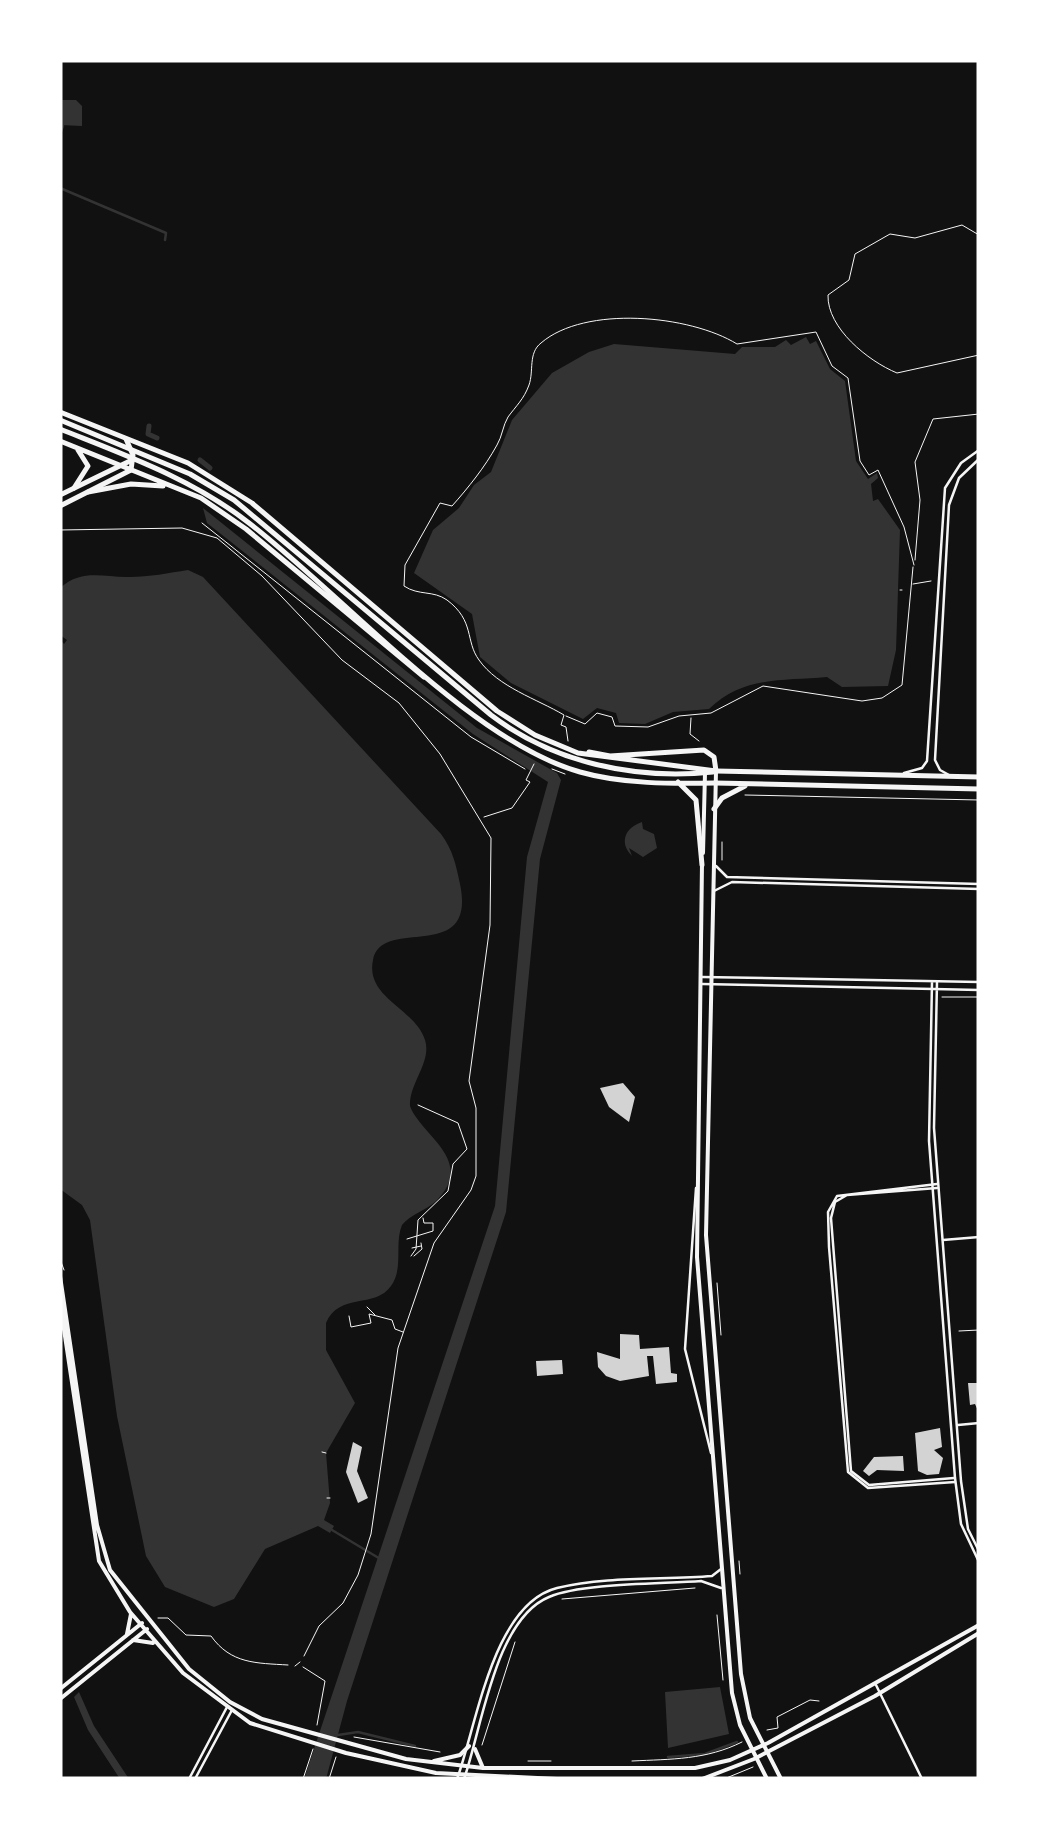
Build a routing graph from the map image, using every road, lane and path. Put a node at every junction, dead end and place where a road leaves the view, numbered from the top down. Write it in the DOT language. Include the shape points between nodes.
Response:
graph roads {
  1 [pos="979,234"];
  2 [pos="979,355"];
  3 [pos="60,412"];
  4 [pos="979,414"];
  5 [pos="60,420"];
  6 [pos="60,429"];
  7 [pos="122,436"];
  8 [pos="60,441"];
  9 [pos="73,446"];
  10 [pos="979,450"];
  11 [pos="174,456"];
  12 [pos="134,459"];
  13 [pos="979,460"];
  14 [pos="120,465"];
  15 [pos="130,470"];
  16 [pos="74,488"];
  17 [pos="176,488"];
  18 [pos="88,492"];
  19 [pos="60,495"];
  20 [pos="60,506"];
  21 [pos="202,523"];
  22 [pos="60,530"];
  23 [pos="914,564"];
  24 [pos="931,581"];
  25 [pos="910,583"];
  26 [pos="431,680"];
  27 [pos="691,714"];
  28 [pos="564,715"];
  29 [pos="552,743"];
  30 [pos="706,746"];
  31 [pos="568,747"];
  32 [pos="535,762"];
  33 [pos="525,769"];
  34 [pos="716,771"];
  35 [pos="705,772"];
  36 [pos="903,774"];
  37 [pos="951,776"];
  38 [pos="979,776"];
  39 [pos="676,780"];
  40 [pos="716,783"];
  41 [pos="704,784"];
  42 [pos="748,784"];
  43 [pos="979,789"];
  44 [pos="738,797"];
  45 [pos="979,800"];
  46 [pos="714,809"];
  47 [pos="481,818"];
  48 [pos="721,835"];
  49 [pos="713,860"];
  50 [pos="702,865"];
  51 [pos="725,868"];
  52 [pos="979,886"];
  53 [pos="712,898"];
  54 [pos="710,944"];
  55 [pos="701,945"];
  56 [pos="710,976"];
  57 [pos="774,977"];
  58 [pos="700,980"];
  59 [pos="934,982"];
  60 [pos="979,982"];
  61 [pos="710,984"];
  62 [pos="774,984"];
  63 [pos="934,989"];
  64 [pos="979,990"];
  65 [pos="942,996"];
  66 [pos="979,997"];
  67 [pos="696,1083"];
  68 [pos="706,1084"];
  69 [pos="418,1105"];
  70 [pos="934,1186"];
  71 [pos="696,1188"];
  72 [pos="422,1214"];
  73 [pos="418,1234"];
  74 [pos="706,1235"];
  75 [pos="697,1236"];
  76 [pos="979,1237"];
  77 [pos="407,1239"];
  78 [pos="939,1240"];
  79 [pos="412,1248"];
  80 [pos="60,1259"];
  81 [pos="715,1270"];
  82 [pos="60,1276"];
  83 [pos="66,1280"];
  84 [pos="60,1303"];
  85 [pos="366,1307"];
  86 [pos="349,1316"];
  87 [pos="377,1318"];
  88 [pos="979,1330"];
  89 [pos="949,1332"];
  90 [pos="403,1333"];
  91 [pos="721,1336"];
  92 [pos="979,1423"];
  93 [pos="951,1425"];
  94 [pos="957,1425"];
  95 [pos="714,1463"];
  96 [pos="724,1474"];
  97 [pos="958,1480"];
  98 [pos="716,1484"];
  99 [pos="92,1495"];
  100 [pos="87,1500"];
  101 [pos="979,1551"];
  102 [pos="731,1556"];
  103 [pos="721,1558"];
  104 [pos="979,1562"];
  105 [pos="722,1568"];
  106 [pos="702,1587"];
  107 [pos="725,1593"];
  108 [pos="554,1602"];
  109 [pos="130,1612"];
  110 [pos="717,1615"];
  111 [pos="147,1623"];
  112 [pos="979,1625"];
  113 [pos="145,1630"];
  114 [pos="979,1633"];
  115 [pos="124,1638"];
  116 [pos="132,1640"];
  117 [pos="515,1640"];
  118 [pos="157,1645"];
  119 [pos="300,1662"];
  120 [pos="730,1663"];
  121 [pos="740,1663"];
  122 [pos="295,1666"];
  123 [pos="304,1667"];
  124 [pos="724,1680"];
  125 [pos="874,1687"];
  126 [pos="60,1689"];
  127 [pos="879,1696"];
  128 [pos="60,1699"];
  129 [pos="819,1701"];
  130 [pos="232,1703"];
  131 [pos="229,1710"];
  132 [pos="318,1728"];
  133 [pos="767,1730"];
  134 [pos="354,1737"];
  135 [pos="743,1742"];
  136 [pos="781,1744"];
  137 [pos="763,1745"];
  138 [pos="475,1748"];
  139 [pos="347,1750"];
  140 [pos="752,1750"];
  141 [pos="766,1752"];
  142 [pos="452,1753"];
  143 [pos="756,1758"];
  144 [pos="631,1761"];
  145 [pos="430,1762"];
  146 [pos="513,1763"];
  147 [pos="743,1763"];
  148 [pos="564,1764"];
  149 [pos="466,1766"];
  150 [pos="774,1766"];
  151 [pos="753,1767"];
  152 [pos="483,1768"];
  153 [pos="634,1769"];
  154 [pos="642,1769"];
  155 [pos="761,1769"];
  156 [pos="436,1773"];
  157 [pos="462,1777"];
  158 [pos="189,1779"];
  159 [pos="195,1779"];
  160 [pos="442,1779"];
  161 [pos="493,1779"];
  162 [pos="557,1779"];
  163 [pos="634,1779"];
  164 [pos="641,1779"];
  165 [pos="702,1779"];
  166 [pos="724,1779"];
  167 [pos="766,1779"];
  168 [pos="781,1779"];
  169 [pos="922,1779"];
  1 -- 2 [label="path" via="962,225 915,238 890,234 855,254 848,280 828,295 828,307 860,350 897,373"];
  3 -- 7 [label="main road"];
  4 -- 23 [label="path" via="933,420 928,430 915,462 920,500"];
  5 -- 35 [label="main road" via="212,486 532,742 595,766"];
  6 -- 26 [label="main road" via="207,493"];
  7 -- 11 [label="main road"];
  7 -- 12 [label="main road"];
  8 -- 9 [label="main road"];
  9 -- 14 [label="main road"];
  9 -- 16 [label="main road" via="88,462"];
  10 -- 36 [label="street" via="945,488 927,761"];
  11 -- 12 [label="main road"];
  11 -- 29 [label="main road" via="252,503 497,711"];
  12 -- 14 [label="main road"];
  12 -- 15 [label="main road"];
  13 -- 37 [label="street" via="959,478 948,505 935,760"];
  14 -- 15 [label="main road"];
  14 -- 16 [label="main road"];
  15 -- 17 [label="main road"];
  15 -- 18 [label="main road"];
  16 -- 19 [label="main road"];
  17 -- 18 [label="main road" via="131,484"];
  17 -- 26 [label="main road" via="246,529"];
  18 -- 20 [label="main road"];
  21 -- 33 [label="path" via="471,736"];
  22 -- 47 [label="path" via="182,528 216,538 342,660 399,703"];
  23 -- 25 [label="path"];
  23 -- 28 [label="path" via="878,470 869,475 860,460 848,378 832,366 816,332 737,344 715,330 675,321 583,320 539,344 525,395 499,442 452,506 440,504 403,573 404,586 444,598 465,620 478,659 510,686"];
  24 -- 25 [label="path"];
  25 -- 27 [label="path" via="902,685 893,692 862,700 763,686 711,713"];
  26 -- 39 [label="main road" via="510,740 570,769 616,780"];
  27 -- 28 [label="path" via="620,728 612,717 596,714 585,724"];
  27 -- 30 [label="path" via="690,734"];
  28 -- 31 [label="path"];
  29 -- 31 [label="main road"];
  29 -- 34 [label="main road" via="598,758"];
  31 -- 34 [label="main road" via="610,756 704,750"];
  32 -- 47 [label="path" via="512,808"];
  34 -- 35 [label="main road"];
  34 -- 36 [label="main road"];
  34 -- 40 [label="main road"];
  35 -- 41 [label="main road"];
  36 -- 37 [label="main road"];
  37 -- 38 [label="main road"];
  39 -- 41 [label="main road"];
  39 -- 50 [label="main road" via="696,800"];
  40 -- 41 [label="main road"];
  40 -- 42 [label="main road"];
  40 -- 46 [label="main road"];
  41 -- 50 [label="main road"];
  42 -- 43 [label="main road"];
  42 -- 46 [label="main road"];
  44 -- 45 [label="path"];
  46 -- 49 [label="main road"];
  47 -- 90 [label="path" via="491,838 492,867 469,1081 476,1176 434,1243"];
  48 -- 51 [label="path"];
  49 -- 52 [label="street" via="728,877"];
  49 -- 53 [label="main road"];
  50 -- 55 [label="main road"];
  52 -- 53 [label="street" via="732,882 721,884"];
  53 -- 54 [label="main road"];
  54 -- 55 [label="main road"];
  54 -- 56 [label="main road"];
  55 -- 58 [label="main road"];
  56 -- 57 [label="street"];
  56 -- 58 [label="street"];
  56 -- 61 [label="main road"];
  57 -- 59 [label="street"];
  57 -- 62 [label="street"];
  58 -- 61 [label="street"];
  58 -- 67 [label="main road"];
  59 -- 60 [label="street"];
  59 -- 63 [label="street"];
  61 -- 62 [label="street"];
  61 -- 68 [label="main road"];
  62 -- 63 [label="street"];
  63 -- 64 [label="street"];
  63 -- 70 [label="street"];
  65 -- 66 [label="path"];
  67 -- 68 [label="main road"];
  67 -- 71 [label="main road"];
  68 -- 74 [label="main road"];
  69 -- 72 [label="path" via="458,1123 467,1149 453,1164 448,1191"];
  70 -- 78 [label="street"];
  70 -- 97 [label="street" via="846,1191 828,1212 846,1466 868,1488"];
  71 -- 75 [label="main road"];
  71 -- 95 [label="street" via="685,1349"];
  72 -- 73 [label="path"];
  72 -- 73 [label="path" via="434,1228"];
  73 -- 77 [label="path"];
  73 -- 79 [label="path"];
  74 -- 75 [label="main road"];
  74 -- 96 [label="main road"];
  75 -- 95 [label="main road"];
  76 -- 78 [label="street"];
  78 -- 89 [label="street"];
  78 -- 93 [label="street"];
  80 -- 83 [label="path"];
  81 -- 91 [label="path"];
  82 -- 99 [label="main road"];
  84 -- 100 [label="main road"];
  85 -- 87 [label="path"];
  86 -- 87 [label="path" via="351,1327 371,1323 370,1314"];
  87 -- 90 [label="path" via="392,1320"];
  88 -- 89 [label="path"];
  89 -- 94 [label="street"];
  90 -- 119 [label="path" via="366,1550 350,1592 319,1626"];
  92 -- 94 [label="street"];
  93 -- 94 [label="street"];
  93 -- 97 [label="street"];
  94 -- 97 [label="street"];
  95 -- 98 [label="main road"];
  96 -- 98 [label="main road"];
  96 -- 102 [label="main road"];
  97 -- 101 [label="street"];
  97 -- 104 [label="street" via="966,1540"];
  98 -- 103 [label="main road"];
  99 -- 100 [label="main road"];
  99 -- 111 [label="main road" via="107,1563"];
  100 -- 109 [label="main road" via="99,1561"];
  102 -- 103 [label="main road"];
  102 -- 121 [label="main road"];
  103 -- 105 [label="main road"];
  105 -- 107 [label="main road"];
  105 -- 138 [label="street" via="712,1576 559,1587 527,1604 507,1629"];
  106 -- 108 [label="path"];
  107 -- 120 [label="main road"];
  107 -- 138 [label="street" via="716,1582 701,1581 546,1598 512,1632"];
  109 -- 111 [label="main road"];
  109 -- 115 [label="main road"];
  110 -- 124 [label="path"];
  111 -- 113 [label="main road"];
  111 -- 115 [label="main road"];
  111 -- 122 [label="path" via="168,1618 186,1635 211,1636 235,1659"];
  111 -- 130 [label="main road"];
  112 -- 125 [label="main road"];
  113 -- 116 [label="main road"];
  113 -- 118 [label="main road"];
  114 -- 127 [label="main road"];
  115 -- 126 [label="main road"];
  116 -- 118 [label="main road"];
  116 -- 128 [label="main road"];
  117 -- 138 [label="path"];
  118 -- 131 [label="main road"];
  119 -- 122 [label="lane"];
  120 -- 121 [label="main road" via="734,1670"];
  120 -- 140 [label="main road" via="733,1702"];
  121 -- 137 [label="main road" via="745,1701"];
  123 -- 132 [label="path" via="325,1681"];
  125 -- 127 [label="street"];
  125 -- 137 [label="main road"];
  127 -- 136 [label="main road"];
  127 -- 169 [label="street"];
  129 -- 133 [label="path" via="776,1717 778,1728"];
  130 -- 131 [label="street"];
  130 -- 139 [label="main road"];
  131 -- 139 [label="main road"];
  131 -- 158 [label="street"];
  131 -- 159 [label="street"];
  134 -- 142 [label="path"];
  135 -- 144 [label="path" via="705,1757"];
  136 -- 141 [label="main road"];
  136 -- 150 [label="main road"];
  137 -- 140 [label="main road"];
  137 -- 141 [label="main road"];
  138 -- 145 [label="main road"];
  138 -- 149 [label="street"];
  138 -- 152 [label="main road"];
  139 -- 145 [label="main road"];
  139 -- 156 [label="main road"];
  140 -- 143 [label="main road"];
  140 -- 154 [label="main road" via="706,1767"];
  141 -- 143 [label="main road"];
  141 -- 150 [label="main road"];
  143 -- 147 [label="main road"];
  143 -- 155 [label="main road"];
  145 -- 149 [label="main road"];
  146 -- 148 [label="path"];
  147 -- 155 [label="main road"];
  147 -- 165 [label="main road"];
  149 -- 152 [label="main road"];
  149 -- 157 [label="street"];
  150 -- 168 [label="main road"];
  151 -- 166 [label="path"];
  152 -- 153 [label="main road"];
  153 -- 154 [label="main road"];
  153 -- 163 [label="street"];
  154 -- 164 [label="street"];
  155 -- 167 [label="main road"];
  156 -- 157 [label="main road"];
  156 -- 160 [label="main road"];
  157 -- 161 [label="main road"];
  161 -- 162 [label="main road"];
}
